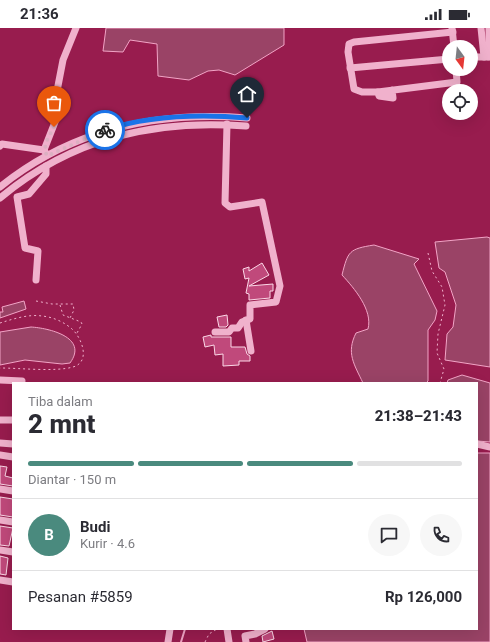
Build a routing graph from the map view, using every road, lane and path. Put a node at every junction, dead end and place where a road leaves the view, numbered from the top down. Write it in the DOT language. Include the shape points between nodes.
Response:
graph roads {
  1 [pos="76,28"];
  2 [pos="481,28"];
  3 [pos="489,28"];
  4 [pos="453,30"];
  5 [pos="454,40"];
  6 [pos="488,57"];
  7 [pos="442,60"];
  8 [pos="350,68"];
  9 [pos="457,76"];
  10 [pos="247,118"];
  11 [pos="227,124"];
  12 [pos="120,126"];
  13 [pos="246,126"];
  14 [pos="122,134"];
  15 [pos="0,146"];
  16 [pos="46,153"];
  17 [pos="46,166"];
  18 [pos="0,187"];
  19 [pos="0,198"];
  20 [pos="428,253"];
  21 [pos="36,280"];
  22 [pos="36,301"];
  23 [pos="60,305"];
  24 [pos="70,318"];
  25 [pos="246,320"];
  26 [pos="0,323"];
  27 [pos="215,332"];
  28 [pos="77,334"];
  29 [pos="251,351"];
  30 [pos="0,368"];
  31 [pos="0,380"];
  32 [pos="22,381"];
  33 [pos="440,382"];
  34 [pos="0,420"];
  35 [pos="12,420"];
  36 [pos="0,443"];
  37 [pos="12,444"];
  38 [pos="478,444"];
  39 [pos="490,447"];
  40 [pos="0,455"];
  41 [pos="12,457"];
  42 [pos="0,489"];
  43 [pos="12,491"];
  44 [pos="0,520"];
  45 [pos="12,522"];
  46 [pos="0,550"];
  47 [pos="12,552"];
  48 [pos="0,580"];
  49 [pos="12,582"];
  50 [pos="170,630"];
  51 [pos="215,630"];
  52 [pos="227,630"];
  53 [pos="264,630"];
  54 [pos="168,642"];
  55 [pos="205,642"];
  56 [pos="229,642"];
  57 [pos="246,642"];
  1 -- 16 [label="street" via="63,60 57,117"];
  2 -- 6 [label="street"];
  3 -- 6 [label="street"];
  4 -- 5 [label="street"];
  4 -- 8 [label="street" via="354,42 349,44"];
  7 -- 8 [label="street"];
  8 -- 9 [label="street" via="354,89 362,92 457,82"];
  10 -- 12 [label="street" via="182,116"];
  11 -- 13 [label="street"];
  11 -- 14 [label="street" via="182,124"];
  11 -- 25 [label="street" via="226,203 230,207 262,202 280,286 276,302 250,305 250,319"];
  12 -- 14 [label="street"];
  12 -- 16 [label="street"];
  14 -- 17 [label="street" via="80,149"];
  15 -- 16 [label="street" via="2,144"];
  16 -- 18 [label="street"];
  17 -- 19 [label="street"];
  17 -- 21 [label="street" via="46,174 29,194 17,197 25,248 38,251"];
  20 -- 33 [label="path" via="432,271 442,288 445,305 438,334 437,353 444,369"];
  22 -- 23 [label="path"];
  23 -- 24 [label="path" via="63,315"];
  23 -- 24 [label="path" via="73,304 74,310"];
  24 -- 28 [label="path" via="82,324"];
  25 -- 27 [label="street" via="229,332"];
  25 -- 29 [label="street"];
  26 -- 28 [label="path" via="13,318 41,316 64,323"];
  28 -- 30 [label="path" via="84,357 74,367"];
  31 -- 32 [label="street"];
  34 -- 35 [label="street"];
  36 -- 37 [label="street"];
  38 -- 39 [label="street"];
  40 -- 41 [label="street"];
  42 -- 43 [label="street"];
  44 -- 45 [label="street"];
  46 -- 47 [label="street"];
  48 -- 49 [label="street"];
  50 -- 54 [label="street"];
  51 -- 55 [label="path" via="209,634"];
  52 -- 56 [label="street"];
  53 -- 57 [label="street" via="244,636"];
}
